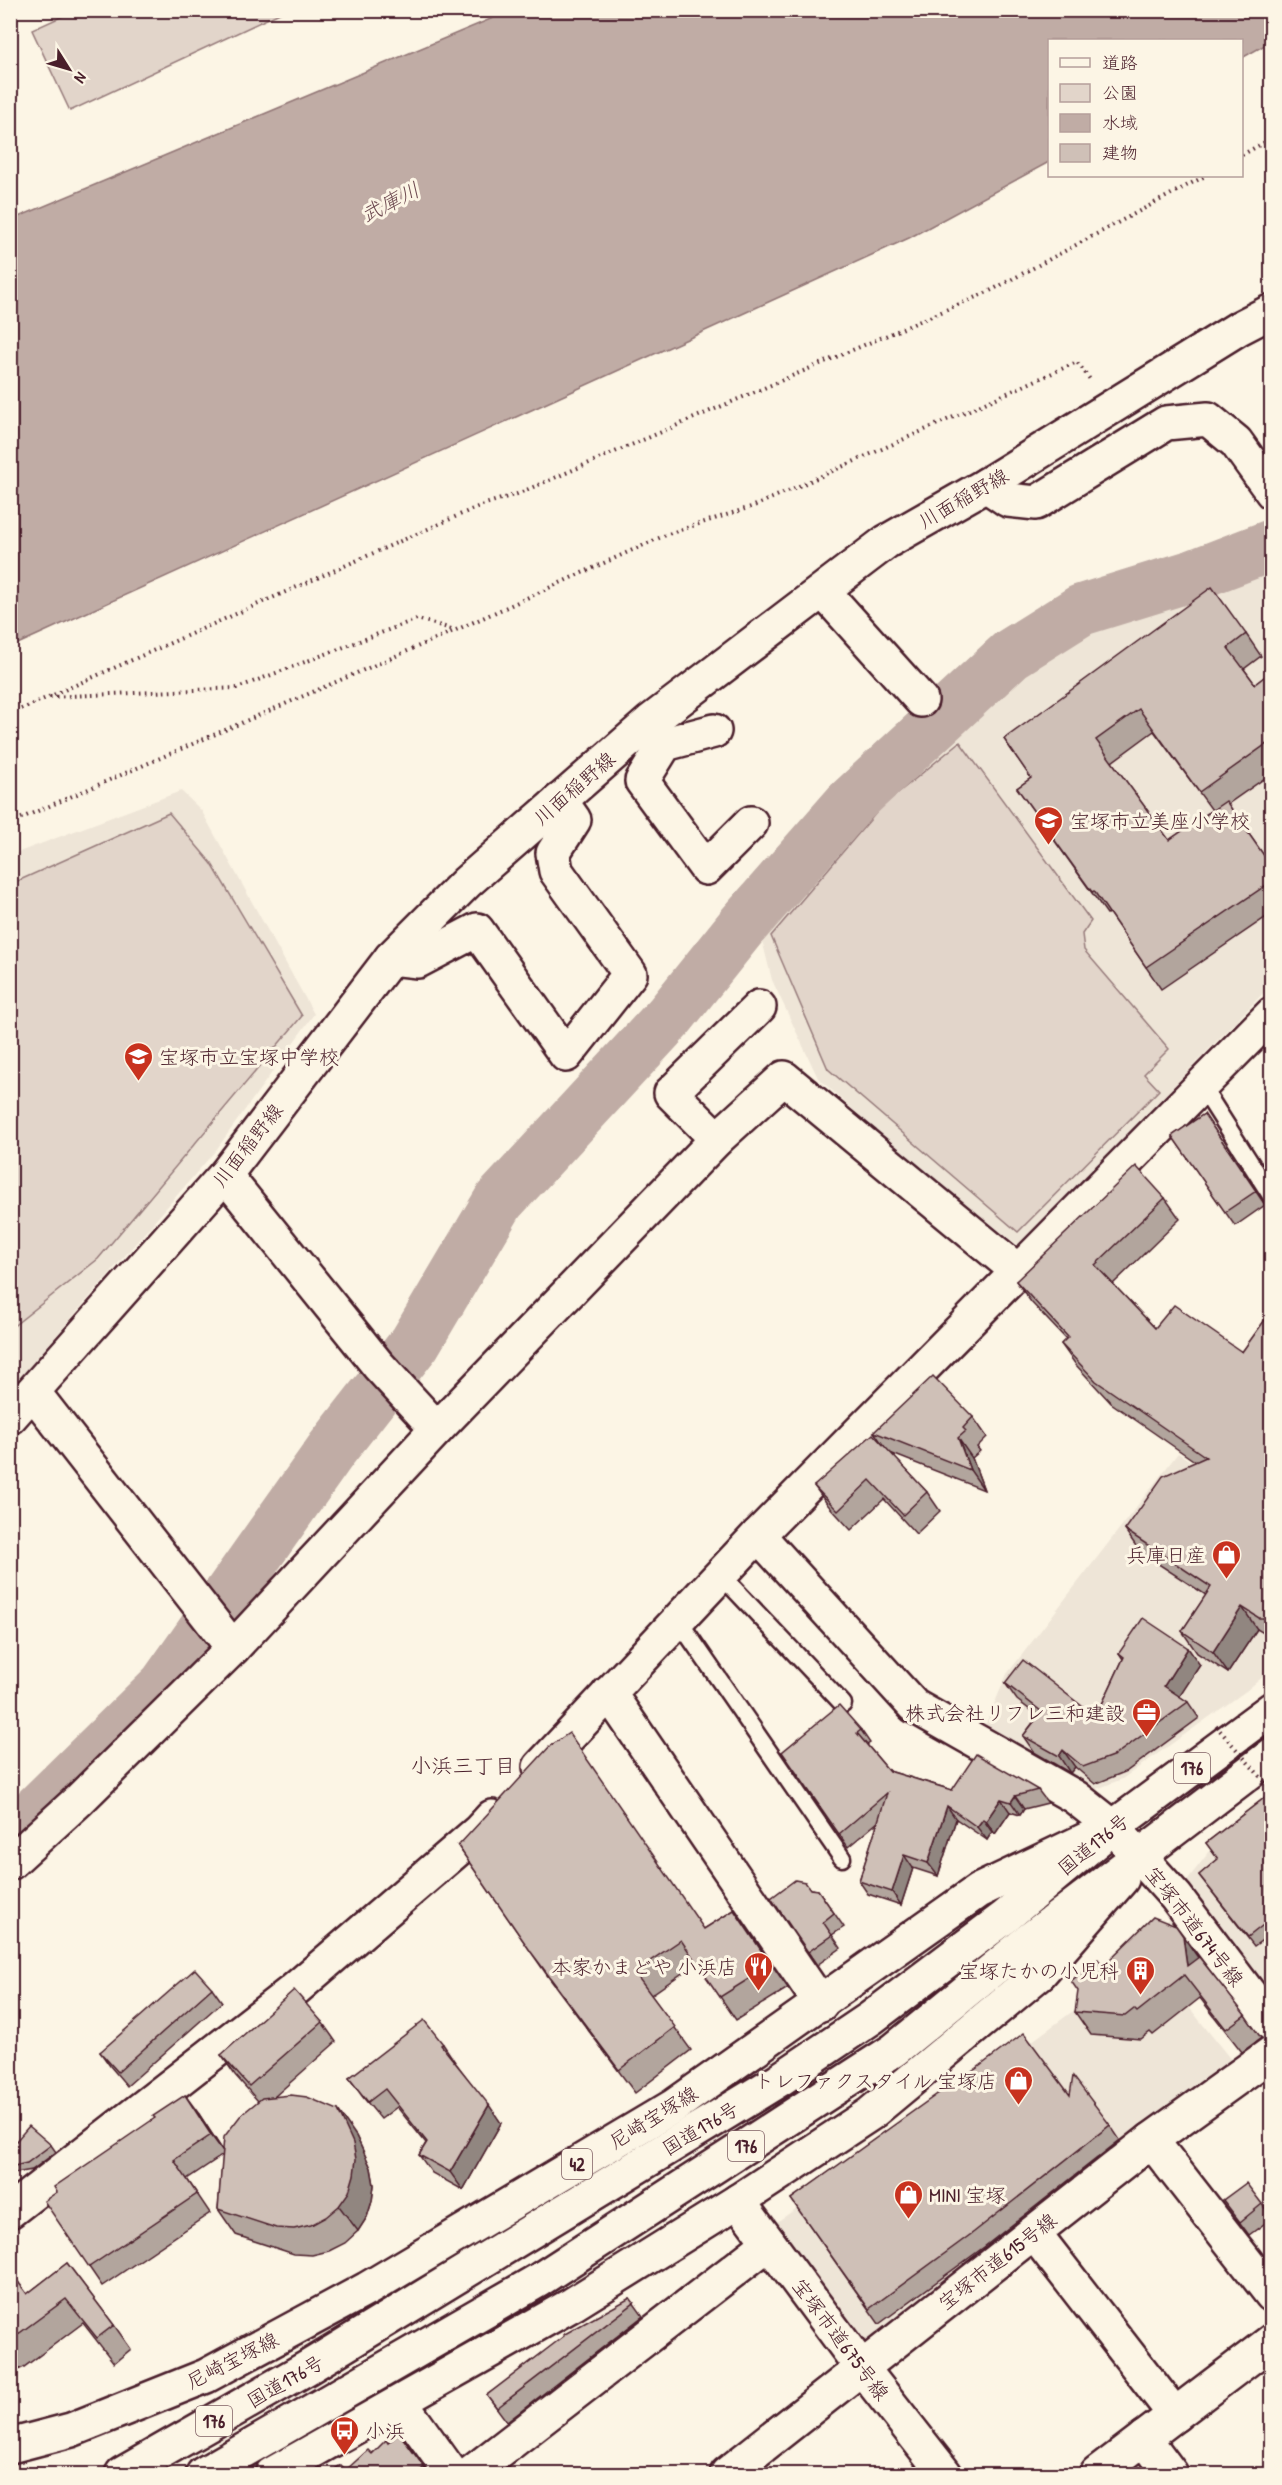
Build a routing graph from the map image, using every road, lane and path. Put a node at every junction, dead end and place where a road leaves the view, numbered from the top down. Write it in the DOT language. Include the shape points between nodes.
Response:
graph roads {
  1 [pos="1272,138"];
  2 [pos="1243,154"];
  3 [pos="1203,177"];
  4 [pos="1272,311"];
  5 [pos="1098,390"];
  6 [pos="986,485"];
  7 [pos="1272,492"];
  8 [pos="823,591"];
  9 [pos="456,630"];
  10 [pos="47,698"];
  11 [pos="921,700"];
  12 [pos="10,714"];
  13 [pos="714,731"];
  14 [pos="658,733"];
  15 [pos="560,800"];
  16 [pos="10,823"];
  17 [pos="751,823"];
  18 [pos="392,958"];
  19 [pos="759,1007"];
  20 [pos="1272,1014"];
  21 [pos="1202,1087"];
  22 [pos="717,1139"];
  23 [pos="225,1175"];
  24 [pos="1272,1197"];
  25 [pos="1019,1272"];
  26 [pos="33,1392"];
  27 [pos="10,1417"];
  28 [pos="437,1429"];
  29 [pos="758,1535"];
  30 [pos="721,1575"];
  31 [pos="678,1620"];
  32 [pos="233,1648"];
  33 [pos="609,1693"];
  34 [pos="843,1704"];
  35 [pos="1272,1709"];
  36 [pos="1216,1726"];
  37 [pos="1272,1755"];
  38 [pos="1272,1791"];
  39 [pos="1113,1827"];
  40 [pos="1141,1857"];
  41 [pos="842,1858"];
  42 [pos="10,1863"];
  43 [pos="821,2004"];
  44 [pos="1272,2024"];
  45 [pos="1272,2053"];
  46 [pos="1151,2140"];
  47 [pos="738,2201"];
  48 [pos="10,2211"];
  49 [pos="1034,2233"];
  50 [pos="770,2243"];
  51 [pos="1272,2295"];
  52 [pos="1272,2341"];
  53 [pos="861,2367"];
  54 [pos="400,2403"];
  55 [pos="1175,2415"];
  56 [pos="1144,2438"];
  57 [pos="10,2446"];
  58 [pos="739,2471"];
  59 [pos="122,2475"];
  60 [pos="203,2475"];
  61 [pos="272,2475"];
  62 [pos="452,2475"];
  63 [pos="470,2475"];
  64 [pos="945,2475"];
  65 [pos="1097,2475"];
  66 [pos="1172,2475"];
  1 -- 2 [label="path"];
  3 -- 10 [label="path" via="990,291 517,494 482,505"];
  4 -- 6 [label="main road, 川面稲野線"];
  5 -- 9 [label="path" via="1077,362 754,506 668,534"];
  6 -- 7 [label="main road" via="1008,500 1036,503 1166,423 1208,419 1236,442"];
  6 -- 8 [label="main road, 川面稲野線" via="886,542"];
  8 -- 11 [label="main road"];
  8 -- 14 [label="main road, 川面稲野線"];
  9 -- 10 [label="path" via="417,619 237,688"];
  9 -- 16 [label="path"];
  10 -- 12 [label="path"];
  13 -- 14 [label="main road"];
  14 -- 15 [label="main road, 川面稲野線"];
  14 -- 17 [label="main road" via="642,781 706,868"];
  15 -- 18 [label="main road, 川面稲野線" via="467,882"];
  15 -- 18 [label="main road" via="574,820 552,853 556,871 630,974 566,1055 477,930 418,961"];
  18 -- 23 [label="main road, 川面稲野線"];
  19 -- 22 [label="main road" via="671,1093"];
  20 -- 21 [label="main road"];
  21 -- 24 [label="lane"];
  21 -- 25 [label="main road"];
  22 -- 25 [label="main road" via="784,1078"];
  22 -- 28 [label="main road"];
  23 -- 26 [label="main road, 川面稲野線"];
  23 -- 28 [label="main road" via="378,1365"];
  25 -- 29 [label="main road"];
  26 -- 27 [label="main road, 川面稲野線"];
  26 -- 32 [label="main road"];
  28 -- 32 [label="main road"];
  29 -- 30 [label="main road"];
  29 -- 39 [label="main road, 宝塚市道674号線" via="914,1706 1075,1797"];
  30 -- 31 [label="main road"];
  30 -- 34 [label="lane"];
  31 -- 33 [label="main road"];
  31 -- 41 [label="lane"];
  32 -- 42 [label="main road"];
  33 -- 43 [label="main road"];
  33 -- 48 [label="main road" via="479,1831 294,1990"];
  35 -- 39 [label="main road, 国道176号 / 176"];
  36 -- 38 [label="path, bridge"];
  37 -- 40 [label="main road, 国道176号 / 176"];
  39 -- 40 [label="main road, 宝塚市道674号線"];
  39 -- 43 [label="main road, 尼崎宝塚線 / 42" via="978,1891"];
  39 -- 59 [label="main road, 国道176号 / 176" via="1005,1917 871,2018 779,2080 307,2368"];
  40 -- 44 [label="main road, 宝塚市道674号線"];
  40 -- 47 [label="main road" via="1040,1973 870,2114"];
  40 -- 60 [label="main road, 国道176号 / 176" via="1025,1943 894,2050 539,2280"];
  43 -- 57 [label="main road, 尼崎宝塚線 / 42" via="674,2106 367,2289 206,2376 71,2430"];
  45 -- 46 [label="main road, 宝塚市道615号線"];
  46 -- 49 [label="main road, 宝塚市道615号線"];
  46 -- 51 [label="main road"];
  47 -- 50 [label="main road, 宝塚市道675号線"];
  47 -- 54 [label="main road" via="573,2304"];
  49 -- 53 [label="main road, 宝塚市道615号線"];
  49 -- 55 [label="main road"];
  50 -- 53 [label="main road, 宝塚市道675号線"];
  50 -- 63 [label="main road"];
  52 -- 55 [label="main road"];
  53 -- 58 [label="main road, 宝塚市道615号線"];
  53 -- 64 [label="main road, 宝塚市道675号線"];
  54 -- 61 [label="main road"];
  54 -- 62 [label="main road"];
  55 -- 56 [label="main road"];
  56 -- 65 [label="main road"];
  56 -- 66 [label="main road"];
}
